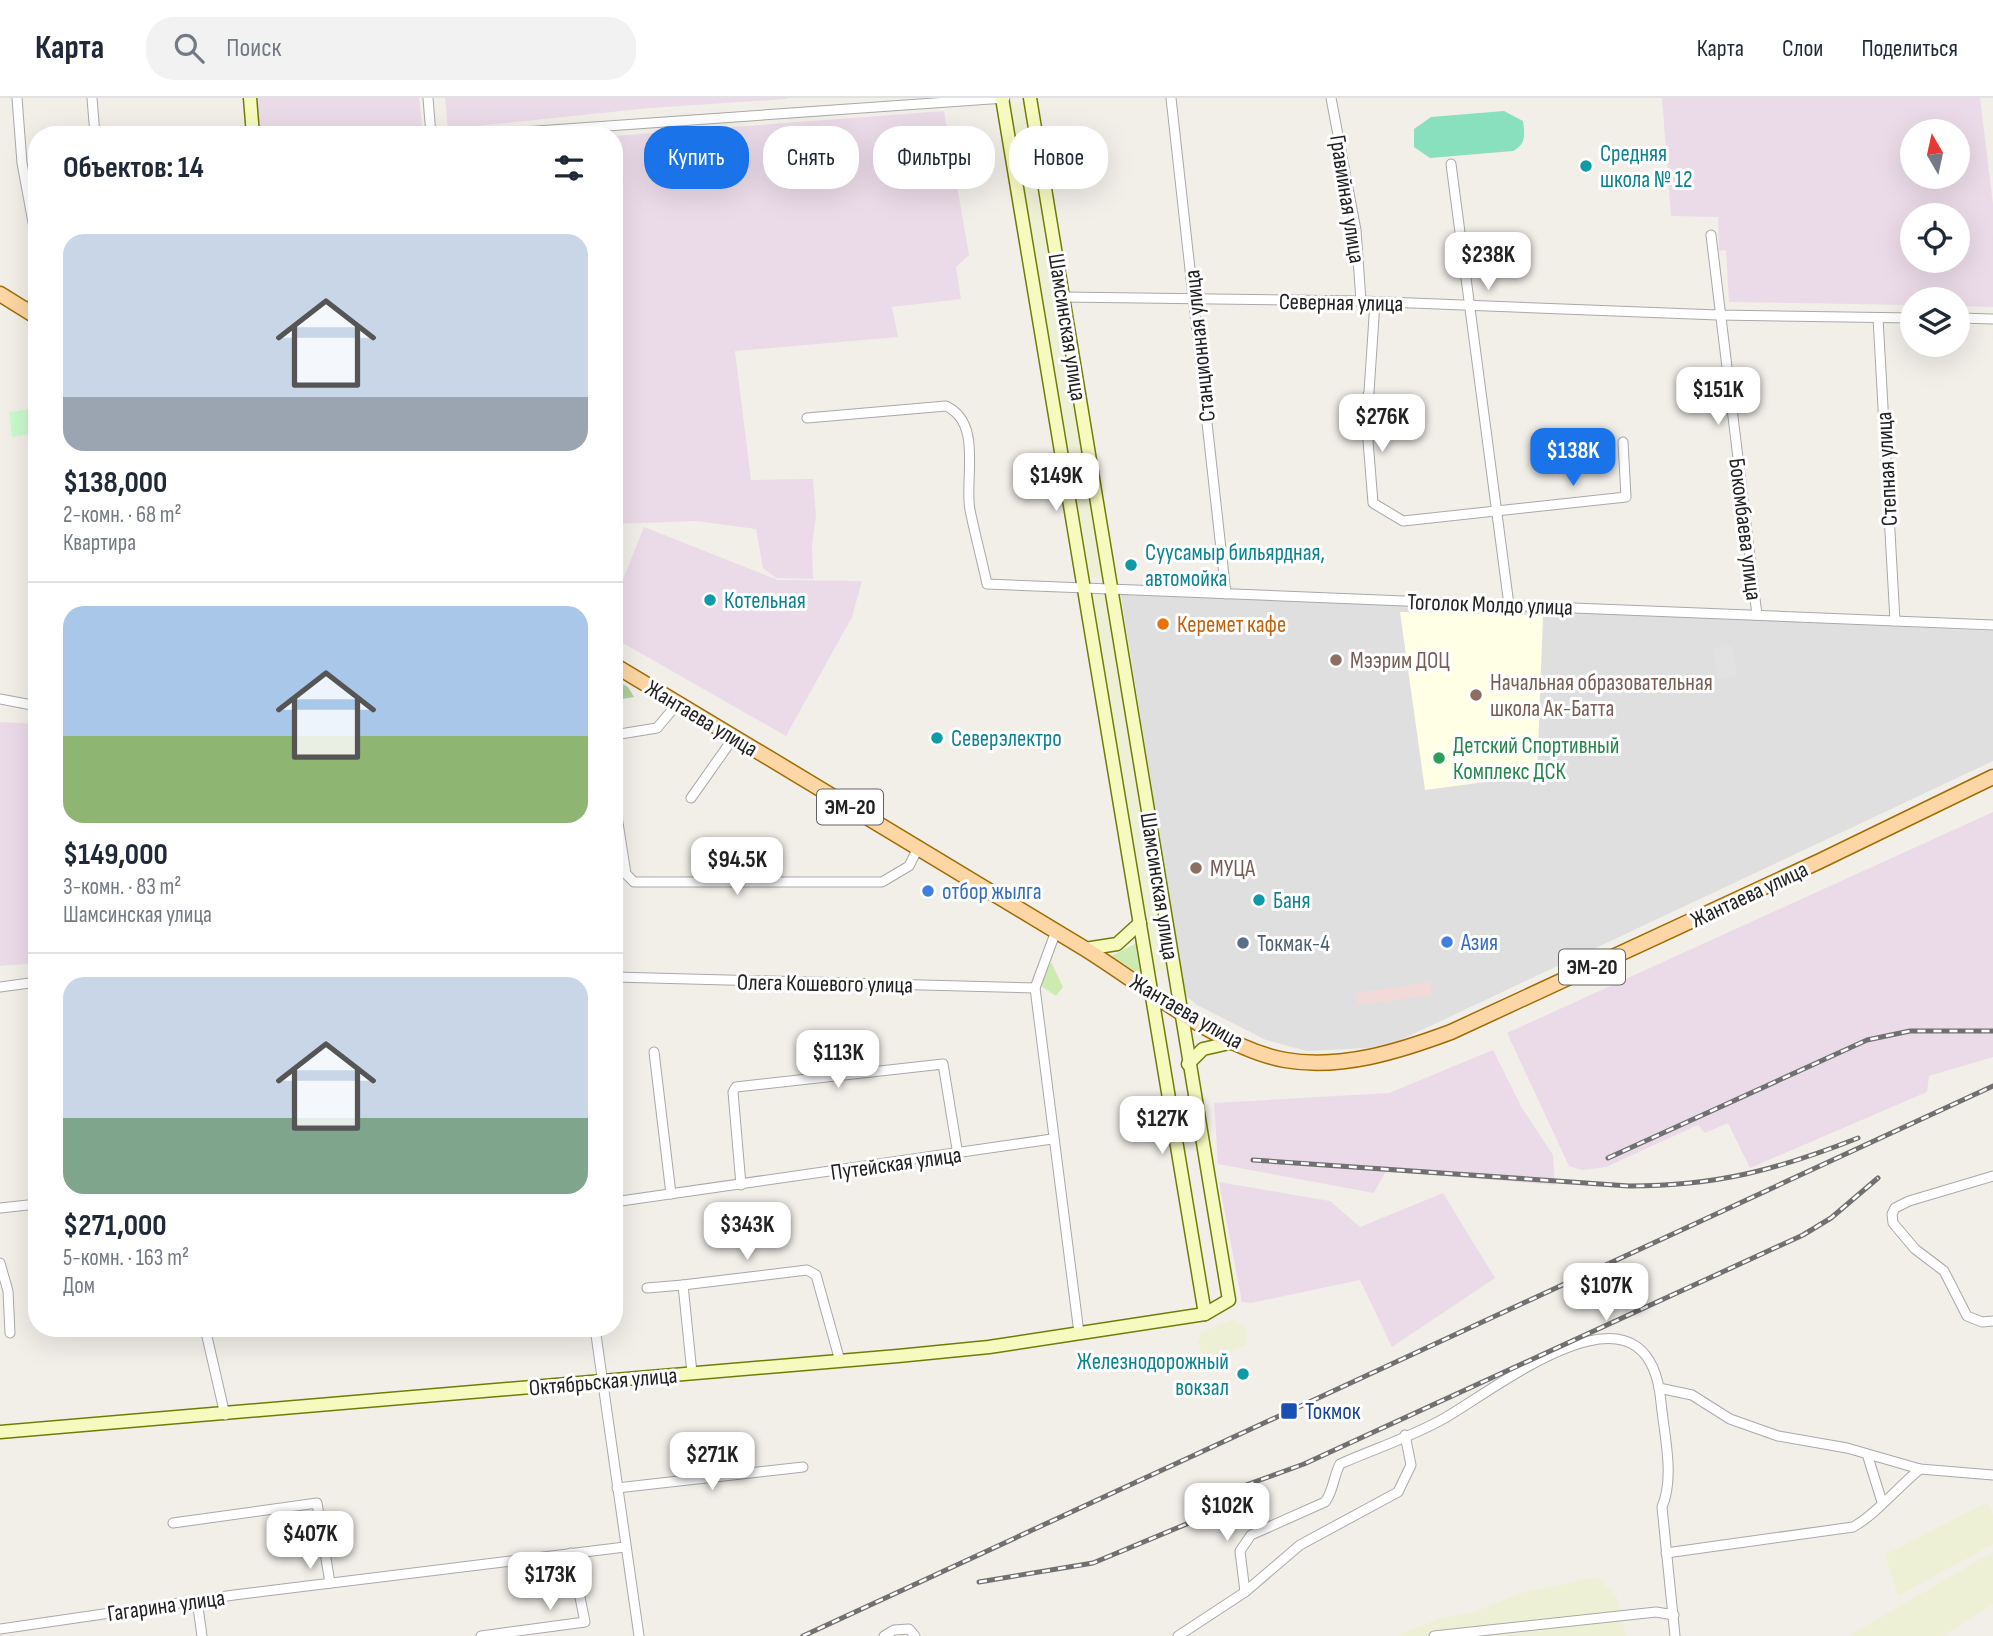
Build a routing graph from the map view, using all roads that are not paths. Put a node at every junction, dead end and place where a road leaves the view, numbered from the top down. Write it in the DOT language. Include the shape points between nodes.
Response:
graph roads {
  1 [pos="17,98"];
  2 [pos="92,98"];
  3 [pos="250,98"];
  4 [pos="428,98"];
  5 [pos="1003,98"];
  6 [pos="1030,98"];
  7 [pos="1171,98"];
  8 [pos="1331,98"];
  9 [pos="94,126"];
  10 [pos="252,126"];
  11 [pos="430,126"];
  12 [pos="606,126"];
  13 [pos="1451,164"];
  14 [pos="28,195"];
  15 [pos="1711,235"];
  16 [pos="0,295"];
  17 [pos="1063,297"];
  18 [pos="1194,299"];
  19 [pos="1361,301"];
  20 [pos="1376,302"];
  21 [pos="1471,307"];
  22 [pos="28,312"];
  23 [pos="1718,315"];
  24 [pos="1878,318"];
  25 [pos="1900,318"];
  26 [pos="1970,318"];
  27 [pos="1993,319"];
  28 [pos="807,418"];
  29 [pos="1623,442"];
  30 [pos="1497,513"];
  31 [pos="1085,588"];
  32 [pos="1111,589"];
  33 [pos="1226,594"];
  34 [pos="1509,605"];
  35 [pos="1757,615"];
  36 [pos="1895,621"];
  37 [pos="1993,625"];
  38 [pos="623,670"];
  39 [pos="0,699"];
  40 [pos="678,703"];
  41 [pos="28,704"];
  42 [pos="623,734"];
  43 [pos="734,737"];
  44 [pos="1993,778"];
  45 [pos="691,797"];
  46 [pos="918,848"];
  47 [pos="623,855"];
  48 [pos="1140,923"];
  49 [pos="1056,931"];
  50 [pos="1085,949"];
  51 [pos="623,977"];
  52 [pos="28,983"];
  53 [pos="0,987"];
  54 [pos="1035,988"];
  55 [pos="1153,993"];
  56 [pos="1179,1009"];
  57 [pos="1234,1042"];
  58 [pos="654,1052"];
  59 [pos="1188,1064"];
  60 [pos="1052,1139"];
  61 [pos="958,1155"];
  62 [pos="1993,1176"];
  63 [pos="741,1185"];
  64 [pos="671,1194"];
  65 [pos="623,1201"];
  66 [pos="28,1205"];
  67 [pos="0,1208"];
  68 [pos="0,1263"];
  69 [pos="683,1284"];
  70 [pos="647,1288"];
  71 [pos="1205,1314"];
  72 [pos="1993,1321"];
  73 [pos="10,1333"];
  74 [pos="1079,1333"];
  75 [pos="207,1337"];
  76 [pos="596,1337"];
  77 [pos="840,1361"];
  78 [pos="692,1373"];
  79 [pos="601,1380"];
  80 [pos="1659,1388"];
  81 [pos="225,1415"];
  82 [pos="0,1432"];
  83 [pos="1405,1435"];
  84 [pos="1868,1457"];
  85 [pos="803,1466"];
  86 [pos="1920,1469"];
  87 [pos="1993,1475"];
  88 [pos="617,1488"];
  89 [pos="1882,1502"];
  90 [pos="173,1522"];
  91 [pos="625,1547"];
  92 [pos="571,1553"];
  93 [pos="1666,1553"];
  94 [pos="330,1583"];
  95 [pos="1245,1592"];
  96 [pos="197,1600"];
  97 [pos="1674,1615"];
  98 [pos="0,1629"];
  99 [pos="202,1636"];
  100 [pos="481,1636"];
  101 [pos="639,1636"];
  102 [pos="884,1636"];
  103 [pos="915,1636"];
  104 [pos="1178,1636"];
  105 [pos="1434,1636"];
  106 [pos="1675,1636"];
  1 -- 14 [label="street"];
  2 -- 9 [label="street"];
  3 -- 10 [label="street"];
  4 -- 11 [label="street"];
  5 -- 12 [label="street"];
  5 -- 31 [label="street, Шамсинская улица"];
  6 -- 17 [label="street, Шамсинская улица"];
  7 -- 18 [label="street, Станционная улица"];
  8 -- 19 [label="street, Гравийная улица" via="1356,230"];
  13 -- 21 [label="street"];
  15 -- 23 [label="street, Бокомбаева улица"];
  16 -- 22 [label="main road"];
  17 -- 18 [label="street, Северная улица"];
  17 -- 32 [label="street, Шамсинская улица"];
  18 -- 19 [label="street, Северная улица"];
  18 -- 33 [label="street, Станционная улица"];
  19 -- 20 [label="street, Северная улица"];
  20 -- 21 [label="street, Северная улица"];
  20 -- 30 [label="street" via="1365,403 1373,503 1403,521"];
  21 -- 23 [label="street, Северная улица"];
  21 -- 30 [label="street"];
  23 -- 24 [label="street, Северная улица"];
  23 -- 35 [label="street, Бокомбаева улица"];
  24 -- 25 [label="street, Северная улица"];
  24 -- 36 [label="street, Степная улица"];
  26 -- 27 [label="street"];
  28 -- 31 [label="street, Тоголок Молдо улица" via="946,406 955,410 967,432 970,508 987,584"];
  29 -- 30 [label="street" via="1626,497"];
  30 -- 34 [label="street"];
  31 -- 32 [label="street, Тоголок Молдо улица"];
  31 -- 48 [label="street, Шамсинская улица"];
  32 -- 33 [label="street, Тоголок Молдо улица"];
  32 -- 56 [label="street, Шамсинская улица"];
  33 -- 34 [label="street, Тоголок Молдо улица"];
  34 -- 35 [label="street, Тоголок Молдо улица"];
  35 -- 36 [label="street, Тоголок Молдо улица"];
  36 -- 37 [label="street, Тоголок Молдо улица"];
  38 -- 40 [label="main road, Жантаева улица / ЭМ-20"];
  39 -- 41 [label="street"];
  40 -- 42 [label="street" via="657,728"];
  40 -- 43 [label="main road, Жантаева улица / ЭМ-20"];
  43 -- 45 [label="street"];
  43 -- 46 [label="main road, Жантаева улица / ЭМ-20"];
  44 -- 57 [label="main road, Жантаева улица / ЭМ-20" via="1451,1032 1388,1054 1304,1062 1284,1060"];
  46 -- 47 [label="street" via="909,866 882,882 634,882 626,874"];
  46 -- 49 [label="main road, Жантаева улица / ЭМ-20"];
  48 -- 50 [label="street" via="1117,944"];
  48 -- 55 [label="street, Шамсинская улица"];
  49 -- 50 [label="main road, Жантаева улица / ЭМ-20"];
  49 -- 54 [label="street"];
  50 -- 55 [label="main road, Жантаева улица / ЭМ-20"];
  51 -- 54 [label="street, Олега Кошевого улица"];
  52 -- 53 [label="street"];
  54 -- 60 [label="street"];
  55 -- 56 [label="main road, Жантаева улица / ЭМ-20"];
  55 -- 71 [label="street, Шамсинская улица"];
  56 -- 57 [label="main road, Жантаева улица / ЭМ-20"];
  56 -- 59 [label="street, Шамсинская улица"];
  57 -- 59 [label="street" via="1203,1049"];
  58 -- 64 [label="street"];
  59 -- 71 [label="street, Шамсинская улица" via="1229,1300"];
  60 -- 61 [label="street, Путейская улица"];
  60 -- 74 [label="street"];
  61 -- 63 [label="street, Путейская улица"];
  61 -- 63 [label="street" via="943,1063 736,1087"];
  62 -- 72 [label="street" via="1909,1201 1892,1214 1892,1223 1915,1249 1944,1271 1967,1316"];
  63 -- 64 [label="street, Путейская улица"];
  64 -- 65 [label="street, Путейская улица"];
  66 -- 67 [label="street"];
  68 -- 73 [label="street" via="8,1291"];
  69 -- 70 [label="street"];
  69 -- 77 [label="street" via="812,1272"];
  69 -- 78 [label="street"];
  71 -- 74 [label="street, Октябрьская улица"];
  74 -- 77 [label="street, Октябрьская улица"];
  75 -- 81 [label="street"];
  76 -- 79 [label="street"];
  77 -- 78 [label="street, Октябрьская улица"];
  78 -- 79 [label="street, Октябрьская улица"];
  79 -- 81 [label="street, Октябрьская улица"];
  79 -- 88 [label="street"];
  80 -- 83 [label="street" via="1651,1366 1634,1344 1605,1338 1582,1341 1513,1372 1442,1419"];
  80 -- 84 [label="street" via="1692,1395 1730,1419 1778,1436 1847,1448"];
  80 -- 93 [label="street" via="1669,1490 1662,1507"];
  81 -- 82 [label="street, Октябрьская улица"];
  83 -- 95 [label="street" via="1411,1465 1398,1492 1300,1545"];
  83 -- 95 [label="street" via="1340,1464 1325,1502 1251,1535 1240,1551"];
  84 -- 86 [label="street"];
  84 -- 89 [label="street"];
  85 -- 88 [label="street"];
  86 -- 87 [label="street"];
  86 -- 89 [label="street"];
  88 -- 91 [label="street"];
  89 -- 93 [label="street" via="1868,1519 1853,1527"];
  90 -- 94 [label="street" via="317,1503"];
  91 -- 92 [label="street, Гагарина улица"];
  91 -- 101 [label="street"];
  92 -- 94 [label="street, Гагарина улица"];
  92 -- 100 [label="street" via="585,1622"];
  93 -- 97 [label="street"];
  94 -- 96 [label="street, Гагарина улица"];
  95 -- 104 [label="street"];
  96 -- 98 [label="street, Гагарина улица"];
  96 -- 99 [label="street"];
  97 -- 105 [label="street" via="1656,1612"];
  97 -- 106 [label="street"];
  102 -- 103 [label="street" via="909,1629"];
}
